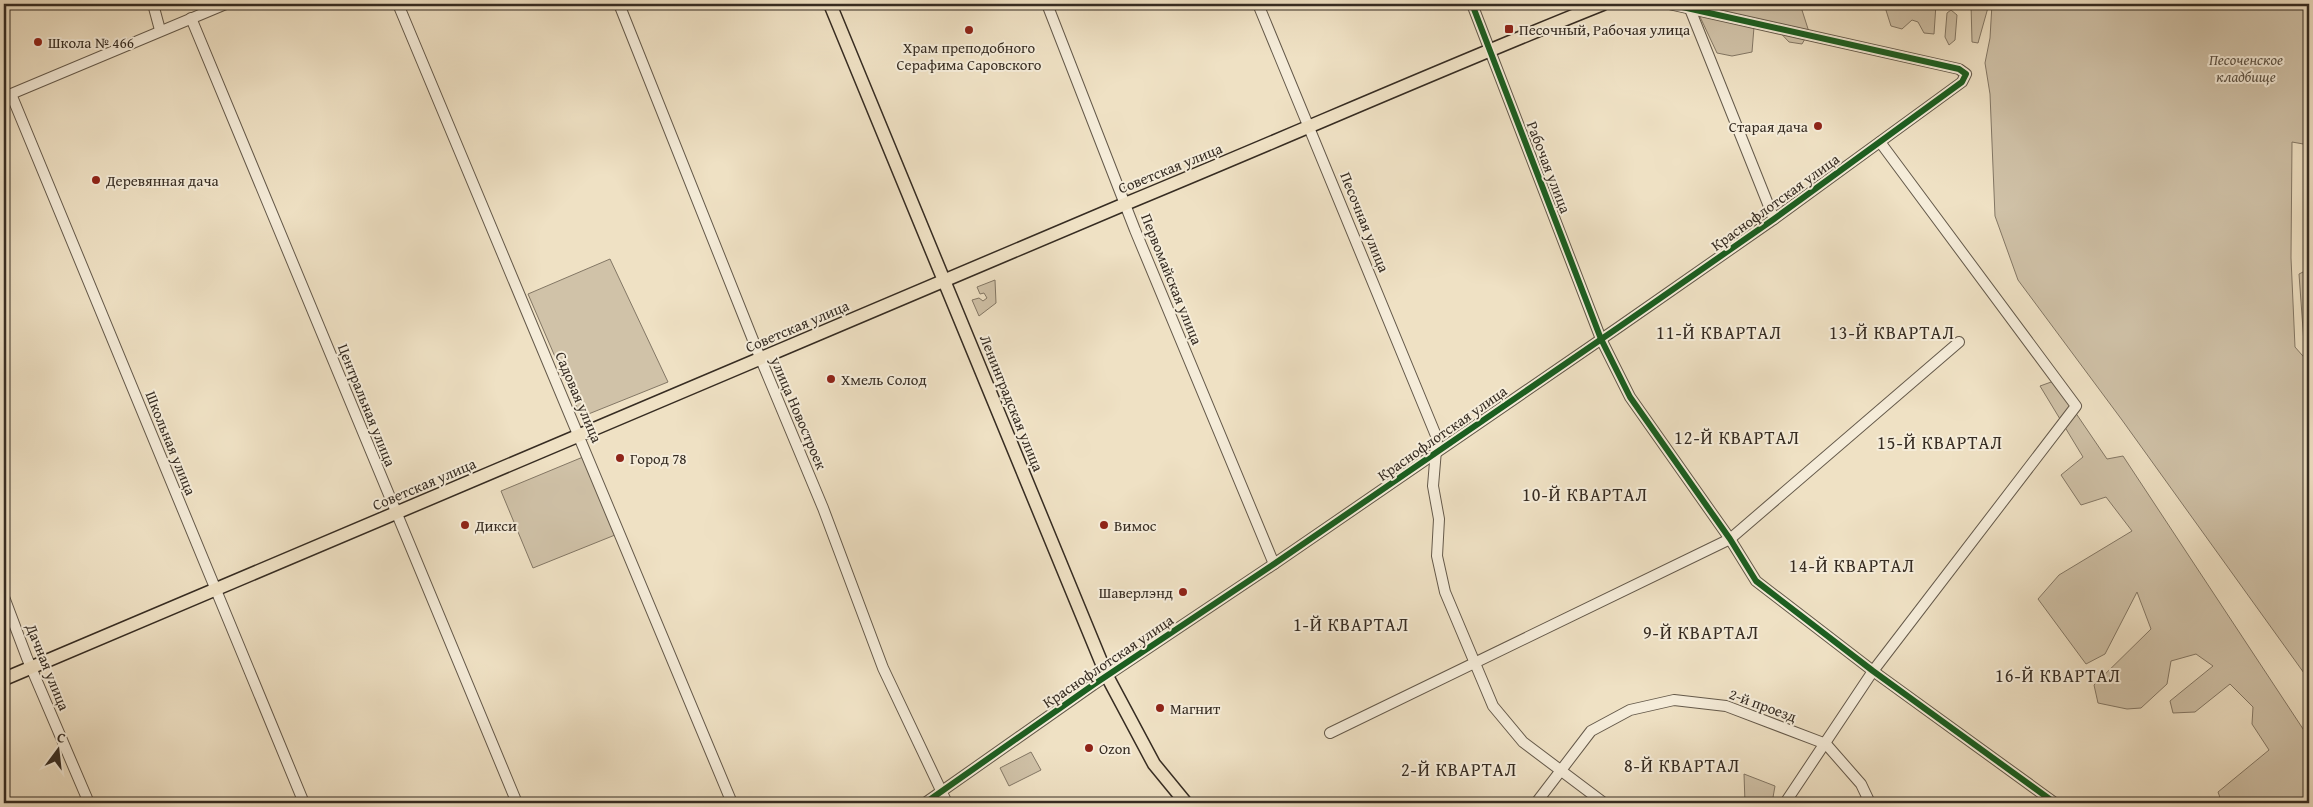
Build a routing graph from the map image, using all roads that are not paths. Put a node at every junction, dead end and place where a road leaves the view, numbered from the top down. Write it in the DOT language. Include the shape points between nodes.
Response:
graph roads {
  1 [pos="153,4"];
  2 [pos="226,4"];
  3 [pos="398,4"];
  4 [pos="619,4"];
  5 [pos="830,4"];
  6 [pos="1047,4"];
  7 [pos="1258,4"];
  8 [pos="1472,4"];
  9 [pos="1603,4"];
  10 [pos="1669,4"];
  11 [pos="1690,9"];
  12 [pos="191,18"];
  13 [pos="160,30"];
  14 [pos="1490,49"];
  15 [pos="7,96"];
  16 [pos="1310,128"];
  17 [pos="1880,142"];
  18 [pos="1125,204"];
  19 [pos="1774,219"];
  20 [pos="944,280"];
  21 [pos="1601,339"];
  22 [pos="1959,342"];
  23 [pos="761,359"];
  24 [pos="579,437"];
  25 [pos="1434,453"];
  26 [pos="396,514"];
  27 [pos="1730,539"];
  28 [pos="1274,564"];
  29 [pos="215,590"];
  30 [pos="4,597"];
  31 [pos="1474,665"];
  32 [pos="30,667"];
  33 [pos="1873,671"];
  34 [pos="1107,676"];
  35 [pos="4,679"];
  36 [pos="1330,733"];
  37 [pos="1826,744"];
  38 [pos="1560,770"];
  39 [pos="942,791"];
  40 [pos="89,803"];
  41 [pos="304,803"];
  42 [pos="517,803"];
  43 [pos="732,803"];
  44 [pos="925,803"];
  45 [pos="947,803"];
  46 [pos="1186,803"];
  47 [pos="1536,803"];
  48 [pos="1604,803"];
  49 [pos="1785,803"];
  50 [pos="1870,803"];
  51 [pos="2055,803"];
  1 -- 13 [label="street"];
  2 -- 12 [label="street"];
  3 -- 24 [label="street, Садовая улица"];
  4 -- 23 [label="street, улица Новостроек"];
  5 -- 20 [label="main road, Ленинградская улица"];
  6 -- 18 [label="street, Первомайская улица"];
  7 -- 16 [label="street, Песочная улица"];
  8 -- 14 [label="street, Рабочая улица"];
  9 -- 14 [label="main road, Советская улица"];
  10 -- 11 [label="street"];
  11 -- 17 [label="street, Краснофлотская улица" via="1959,69 1966,74 1962,82"];
  11 -- 19 [label="street"];
  12 -- 13 [label="street"];
  12 -- 26 [label="street, Центральная улица"];
  13 -- 15 [label="street"];
  14 -- 16 [label="main road, Советская улица"];
  14 -- 21 [label="street, Рабочая улица"];
  15 -- 29 [label="street, Школьная улица"];
  16 -- 18 [label="main road, Советская улица"];
  16 -- 25 [label="street, Песочная улица" via="1437,438"];
  17 -- 19 [label="street, Краснофлотская улица"];
  17 -- 33 [label="street" via="2076,406"];
  18 -- 20 [label="main road, Советская улица"];
  18 -- 28 [label="street, Первомайская улица"];
  19 -- 21 [label="street, Краснофлотская улица"];
  20 -- 23 [label="main road, Советская улица"];
  20 -- 34 [label="main road, Ленинградская улица"];
  21 -- 25 [label="street, Краснофлотская улица"];
  21 -- 27 [label="street, Рабочая улица" via="1630,397"];
  22 -- 27 [label="street"];
  23 -- 24 [label="main road, Советская улица"];
  23 -- 39 [label="street, улица Новостроек" via="823,508 883,668"];
  24 -- 26 [label="main road, Советская улица"];
  24 -- 43 [label="street, Садовая улица"];
  25 -- 28 [label="street, Краснофлотская улица"];
  25 -- 31 [label="street, Песочная улица" via="1438,556 1444,592"];
  26 -- 29 [label="main road, Советская улица"];
  26 -- 42 [label="street, Центральная улица"];
  27 -- 31 [label="street"];
  27 -- 33 [label="street, Рабочая улица" via="1756,581"];
  28 -- 34 [label="street, Краснофлотская улица"];
  29 -- 32 [label="main road, Советская улица"];
  29 -- 41 [label="street, Школьная улица"];
  30 -- 32 [label="street, Дачная улица"];
  31 -- 36 [label="street"];
  31 -- 38 [label="street, Песочная улица" via="1493,706 1523,742"];
  32 -- 35 [label="main road, Советская улица"];
  32 -- 40 [label="street, Дачная улица"];
  33 -- 37 [label="street"];
  33 -- 51 [label="street, Рабочая улица"];
  34 -- 39 [label="street, Краснофлотская улица"];
  34 -- 46 [label="main road, Ленинградская улица" via="1154,764"];
  37 -- 38 [label="street, 2-й проезд" via="1726,706 1674,700 1630,710 1591,731"];
  37 -- 49 [label="street"];
  37 -- 50 [label="street, 2-й проезд" via="1861,784"];
  38 -- 47 [label="street, 2-й проезд"];
  38 -- 48 [label="street, Песочная улица"];
  39 -- 44 [label="street, Краснофлотская улица"];
  39 -- 45 [label="street, улица Новостроек"];
}
